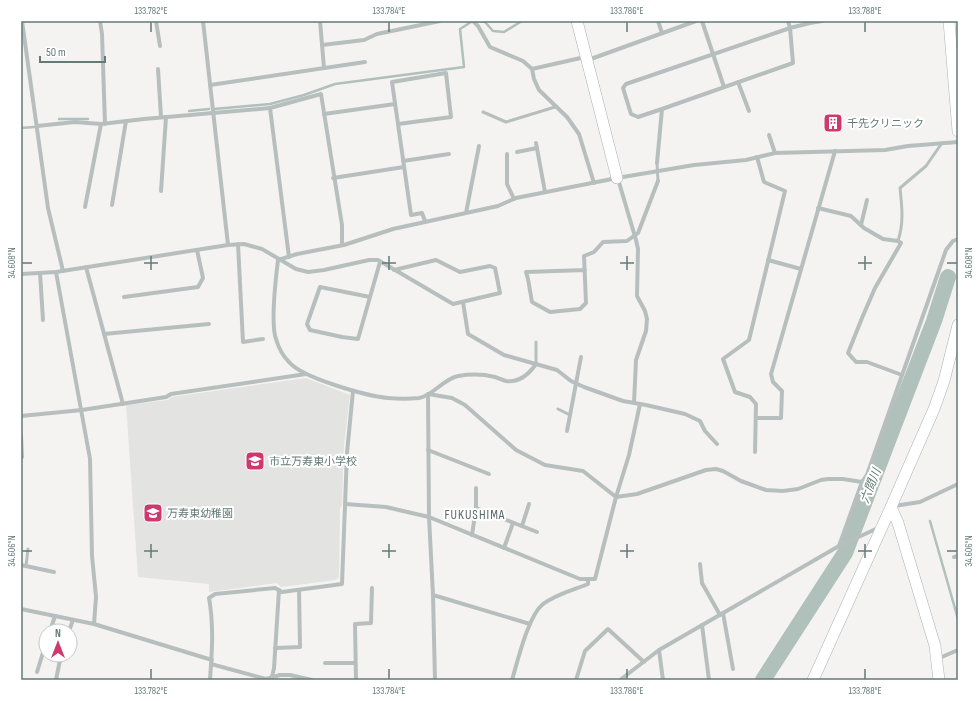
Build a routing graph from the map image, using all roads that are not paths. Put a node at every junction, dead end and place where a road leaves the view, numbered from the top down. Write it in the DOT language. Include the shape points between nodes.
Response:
graph roads {
  1 [pos="22,21"];
  2 [pos="100,21"];
  3 [pos="156,21"];
  4 [pos="203,21"];
  5 [pos="320,21"];
  6 [pos="440,21"];
  7 [pos="473,21"];
  8 [pos="577,21"];
  9 [pos="658,21"];
  10 [pos="696,21"];
  11 [pos="702,21"];
  12 [pos="788,21"];
  13 [pos="822,21"];
  14 [pos="949,21"];
  15 [pos="790,28"];
  16 [pos="662,33"];
  17 [pos="160,46"];
  18 [pos="322,46"];
  19 [pos="713,54"];
  20 [pos="587,58"];
  21 [pos="365,62"];
  22 [pos="324,68"];
  23 [pos="158,69"];
  24 [pos="532,69"];
  25 [pos="738,82"];
  26 [pos="210,85"];
  27 [pos="724,87"];
  28 [pos="395,104"];
  29 [pos="555,107"];
  30 [pos="270,108"];
  31 [pos="662,109"];
  32 [pos="749,111"];
  33 [pos="483,112"];
  34 [pos="213,113"];
  35 [pos="324,114"];
  36 [pos="161,117"];
  37 [pos="166,117"];
  38 [pos="126,121"];
  39 [pos="103,124"];
  40 [pos="398,124"];
  41 [pos="37,126"];
  42 [pos="958,131"];
  43 [pos="769,135"];
  44 [pos="958,142"];
  45 [pos="942,143"];
  46 [pos="479,146"];
  47 [pos="835,151"];
  48 [pos="517,152"];
  49 [pos="775,153"];
  50 [pos="449,154"];
  51 [pos="507,154"];
  52 [pos="757,157"];
  53 [pos="403,161"];
  54 [pos="657,163"];
  55 [pos="404,167"];
  56 [pos="333,178"];
  57 [pos="617,178"];
  58 [pos="658,181"];
  59 [pos="594,183"];
  60 [pos="161,191"];
  61 [pos="545,192"];
  62 [pos="514,199"];
  63 [pos="867,200"];
  64 [pos="112,206"];
  65 [pos="85,208"];
  66 [pos="818,208"];
  67 [pos="466,212"];
  68 [pos="425,222"];
  69 [pos="861,225"];
  70 [pos="635,236"];
  71 [pos="958,238"];
  72 [pos="898,241"];
  73 [pos="238,244"];
  74 [pos="228,245"];
  75 [pos="342,245"];
  76 [pos="197,250"];
  77 [pos="288,257"];
  78 [pos="278,260"];
  79 [pos="768,260"];
  80 [pos="380,262"];
  81 [pos="86,267"];
  82 [pos="801,269"];
  83 [pos="394,270"];
  84 [pos="585,270"];
  85 [pos="63,271"];
  86 [pos="56,272"];
  87 [pos="40,273"];
  88 [pos="21,274"];
  89 [pos="124,297"];
  90 [pos="370,297"];
  91 [pos="463,302"];
  92 [pos="43,320"];
  93 [pos="209,324"];
  94 [pos="958,325"];
  95 [pos="104,334"];
  96 [pos="264,339"];
  97 [pos="536,342"];
  98 [pos="581,357"];
  99 [pos="536,364"];
  100 [pos="307,374"];
  101 [pos="902,375"];
  102 [pos="576,384"];
  103 [pos="354,391"];
  104 [pos="428,394"];
  105 [pos="634,403"];
  106 [pos="123,404"];
  107 [pos="640,404"];
  108 [pos="558,409"];
  109 [pos="82,410"];
  110 [pos="570,415"];
  111 [pos="21,416"];
  112 [pos="756,418"];
  113 [pos="567,431"];
  114 [pos="21,436"];
  115 [pos="717,444"];
  116 [pos="428,450"];
  117 [pos="755,452"];
  118 [pos="22,457"];
  119 [pos="489,474"];
  120 [pos="862,482"];
  121 [pos="958,484"];
  122 [pos="476,488"];
  123 [pos="616,497"];
  124 [pos="345,504"];
  125 [pos="529,504"];
  126 [pos="891,507"];
  127 [pos="476,508"];
  128 [pos="428,517"];
  129 [pos="514,523"];
  130 [pos="522,526"];
  131 [pos="882,527"];
  132 [pos="537,532"];
  133 [pos="472,535"];
  134 [pos="841,545"];
  135 [pos="504,548"];
  136 [pos="28,549"];
  137 [pos="700,564"];
  138 [pos="21,565"];
  139 [pos="26,566"];
  140 [pos="54,572"];
  141 [pos="588,579"];
  142 [pos="372,588"];
  143 [pos="278,590"];
  144 [pos="299,590"];
  145 [pos="433,595"];
  146 [pos="21,609"];
  147 [pos="722,614"];
  148 [pos="55,616"];
  149 [pos="73,620"];
  150 [pos="53,623"];
  151 [pos="72,623"];
  152 [pos="94,624"];
  153 [pos="530,624"];
  154 [pos="702,625"];
  155 [pos="275,648"];
  156 [pos="660,650"];
  157 [pos="958,650"];
  158 [pos="937,659"];
  159 [pos="212,662"];
  160 [pos="644,662"];
  161 [pos="40,663"];
  162 [pos="59,663"];
  163 [pos="355,663"];
  164 [pos="324,664"];
  165 [pos="732,669"];
  166 [pos="37,672"];
  167 [pos="272,677"];
  168 [pos="266,679"];
  169 [pos="56,680"];
  170 [pos="210,680"];
  171 [pos="312,680"];
  172 [pos="356,680"];
  173 [pos="435,680"];
  174 [pos="512,680"];
  175 [pos="576,680"];
  176 [pos="620,680"];
  177 [pos="663,680"];
  178 [pos="709,680"];
  179 [pos="813,680"];
  180 [pos="939,680"];
  1 -- 41 [label="street"];
  2 -- 39 [label="street"];
  3 -- 17 [label="street"];
  4 -- 26 [label="street"];
  5 -- 18 [label="street"];
  6 -- 18 [label="street" via="377,34 364,40"];
  7 -- 24 [label="street" via="490,47 522,61"];
  8 -- 20 [label="street"];
  9 -- 16 [label="street"];
  10 -- 16 [label="street"];
  11 -- 19 [label="street"];
  12 -- 15 [label="street"];
  13 -- 15 [label="street"];
  14 -- 42 [label="street"];
  15 -- 19 [label="street"];
  15 -- 25 [label="street" via="793,63"];
  16 -- 20 [label="street"];
  18 -- 22 [label="street"];
  19 -- 27 [label="street"];
  19 -- 31 [label="street" via="626,84 623,88 630,114 638,116"];
  20 -- 24 [label="street"];
  20 -- 57 [label="street"];
  21 -- 22 [label="street"];
  22 -- 26 [label="street"];
  23 -- 36 [label="street"];
  24 -- 29 [label="street" via="539,90"];
  25 -- 27 [label="street"];
  25 -- 32 [label="street"];
  26 -- 34 [label="street"];
  27 -- 31 [label="street"];
  28 -- 35 [label="street"];
  28 -- 40 [label="street"];
  28 -- 40 [label="street" via="392,82 446,73 451,117"];
  29 -- 33 [label="lane" via="506,122"];
  29 -- 59 [label="street" via="567,117 579,134"];
  30 -- 34 [label="street"];
  30 -- 35 [label="street" via="321,94"];
  30 -- 77 [label="street"];
  31 -- 54 [label="street"];
  34 -- 37 [label="street"];
  34 -- 74 [label="street"];
  35 -- 56 [label="street"];
  36 -- 37 [label="street"];
  36 -- 38 [label="street"];
  37 -- 60 [label="street"];
  38 -- 39 [label="street"];
  38 -- 64 [label="street"];
  39 -- 41 [label="street" via="75,122"];
  39 -- 65 [label="street"];
  40 -- 53 [label="street"];
  41 -- 85 [label="street" via="48,208"];
  43 -- 49 [label="street"];
  44 -- 45 [label="street"];
  45 -- 47 [label="street" via="885,150"];
  45 -- 72 [label="lane" via="926,166 900,188 902,230"];
  46 -- 67 [label="street"];
  47 -- 49 [label="street"];
  47 -- 66 [label="street"];
  48 -- 61 [label="street" via="537,146"];
  49 -- 52 [label="street"];
  50 -- 53 [label="street"];
  51 -- 62 [label="street" via="507,184"];
  52 -- 57 [label="street"];
  52 -- 79 [label="street" via="764,182 785,192"];
  53 -- 55 [label="street"];
  54 -- 58 [label="lane, bridge"];
  55 -- 56 [label="street"];
  55 -- 68 [label="street" via="411,215 422,213"];
  56 -- 75 [label="street" via="342,225"];
  57 -- 59 [label="street"];
  57 -- 70 [label="street"];
  58 -- 70 [label="street"];
  59 -- 61 [label="street"];
  61 -- 62 [label="street"];
  62 -- 67 [label="street" via="498,206"];
  63 -- 69 [label="street"];
  66 -- 69 [label="street" via="851,216"];
  66 -- 82 [label="street"];
  67 -- 68 [label="street"];
  68 -- 75 [label="street"];
  69 -- 72 [label="street" via="882,239"];
  70 -- 84 [label="street" via="627,241 603,242 594,252 584,256"];
  70 -- 105 [label="street" via="638,249 637,296 647,319 646,331 636,360"];
  71 -- 101 [label="street" via="946,250"];
  72 -- 101 [label="street" via="901,243 899,248 875,288 848,353 856,362 867,362"];
  73 -- 74 [label="street"];
  73 -- 78 [label="street" via="262,249"];
  73 -- 96 [label="street" via="243,342"];
  74 -- 76 [label="street"];
  75 -- 77 [label="street"];
  76 -- 81 [label="street"];
  76 -- 89 [label="street" via="203,278 198,287"];
  77 -- 78 [label="street"];
  78 -- 80 [label="street" via="296,270 308,272 369,260"];
  78 -- 100 [label="street" via="273,324 275,338 290,363"];
  79 -- 82 [label="street"];
  79 -- 112 [label="street" via="749,340 723,358 735,392 750,397 756,404"];
  80 -- 83 [label="street"];
  80 -- 90 [label="street"];
  81 -- 85 [label="street"];
  81 -- 95 [label="street"];
  82 -- 112 [label="street" via="771,374 772,382 782,391 780,418"];
  83 -- 91 [label="street" via="453,304"];
  83 -- 91 [label="street" via="436,260 460,272 490,266 495,268 500,293"];
  84 -- 84 [label="street" via="586,303 580,309 550,312 532,302 526,272"];
  85 -- 86 [label="street"];
  86 -- 87 [label="street"];
  86 -- 109 [label="street"];
  87 -- 88 [label="street"];
  87 -- 92 [label="street"];
  90 -- 90 [label="street" via="358,339 310,330 307,324 320,287"];
  91 -- 99 [label="street" via="468,334 504,355"];
  93 -- 95 [label="street"];
  94 -- 126 [label="street" via="934,409"];
  95 -- 106 [label="street"];
  97 -- 99 [label="lane"];
  98 -- 102 [label="street"];
  99 -- 102 [label="street" via="556,370"];
  99 -- 104 [label="street" via="523,378 514,381 466,375 454,377"];
  100 -- 103 [label="street"];
  100 -- 106 [label="street" via="171,394"];
  101 -- 120 [label="street" via="867,475"];
  102 -- 105 [label="street" via="623,402"];
  102 -- 110 [label="street"];
  103 -- 104 [label="street" via="389,398 420,398"];
  103 -- 124 [label="street" via="347,453"];
  104 -- 116 [label="street"];
  104 -- 123 [label="street" via="452,398 465,405 516,450 545,465 583,471"];
  105 -- 107 [label="street"];
  106 -- 109 [label="street"];
  107 -- 115 [label="street" via="685,414 700,421"];
  107 -- 123 [label="street" via="629,455"];
  108 -- 110 [label="lane"];
  109 -- 111 [label="street"];
  109 -- 152 [label="street" via="90,459 92,556 96,597"];
  110 -- 113 [label="street"];
  112 -- 117 [label="street"];
  114 -- 118 [label="street"];
  116 -- 119 [label="street"];
  116 -- 128 [label="street"];
  120 -- 123 [label="street" via="828,479 783,491 766,490 741,482 716,469 706,470 637,494"];
  120 -- 134 [label="street"];
  121 -- 126 [label="street" via="920,502"];
  122 -- 127 [label="street"];
  123 -- 141 [label="street" via="595,579"];
  124 -- 128 [label="street" via="386,507"];
  124 -- 144 [label="street" via="342,584"];
  125 -- 130 [label="street"];
  126 -- 131 [label="street"];
  126 -- 158 [label="street" via="898,523"];
  127 -- 129 [label="street"];
  127 -- 133 [label="street"];
  128 -- 133 [label="street"];
  128 -- 145 [label="street"];
  129 -- 130 [label="street"];
  129 -- 135 [label="street"];
  130 -- 132 [label="street"];
  131 -- 134 [label="street"];
  131 -- 179 [label="street"];
  133 -- 135 [label="street"];
  134 -- 147 [label="street"];
  135 -- 141 [label="street" via="580,579"];
  136 -- 139 [label="lane"];
  137 -- 147 [label="street" via="702,584"];
  138 -- 139 [label="street"];
  139 -- 140 [label="street"];
  141 -- 153 [label="street" via="588,584 565,592 543,604 536,611"];
  142 -- 163 [label="street" via="372,623 354,624"];
  143 -- 144 [label="street"];
  143 -- 155 [label="street"];
  143 -- 159 [label="street" via="275,588 215,594 209,598 212,618"];
  144 -- 155 [label="street" via="300,648"];
  145 -- 153 [label="street"];
  145 -- 173 [label="street"];
  146 -- 148 [label="street"];
  147 -- 154 [label="street"];
  147 -- 165 [label="street"];
  148 -- 149 [label="street"];
  148 -- 150 [label="street"];
  149 -- 151 [label="street"];
  149 -- 152 [label="street"];
  152 -- 159 [label="street"];
  153 -- 174 [label="street"];
  154 -- 156 [label="street"];
  154 -- 178 [label="street"];
  155 -- 167 [label="street"];
  156 -- 160 [label="street"];
  156 -- 177 [label="street"];
  157 -- 158 [label="street"];
  158 -- 180 [label="street"];
  159 -- 168 [label="street"];
  159 -- 170 [label="street"];
  160 -- 175 [label="street" via="608,629 586,651"];
  160 -- 176 [label="street"];
  161 -- 166 [label="street"];
  162 -- 169 [label="street"];
  163 -- 164 [label="street"];
  163 -- 172 [label="street"];
  167 -- 168 [label="street"];
  167 -- 171 [label="street" via="290,675"];
}
